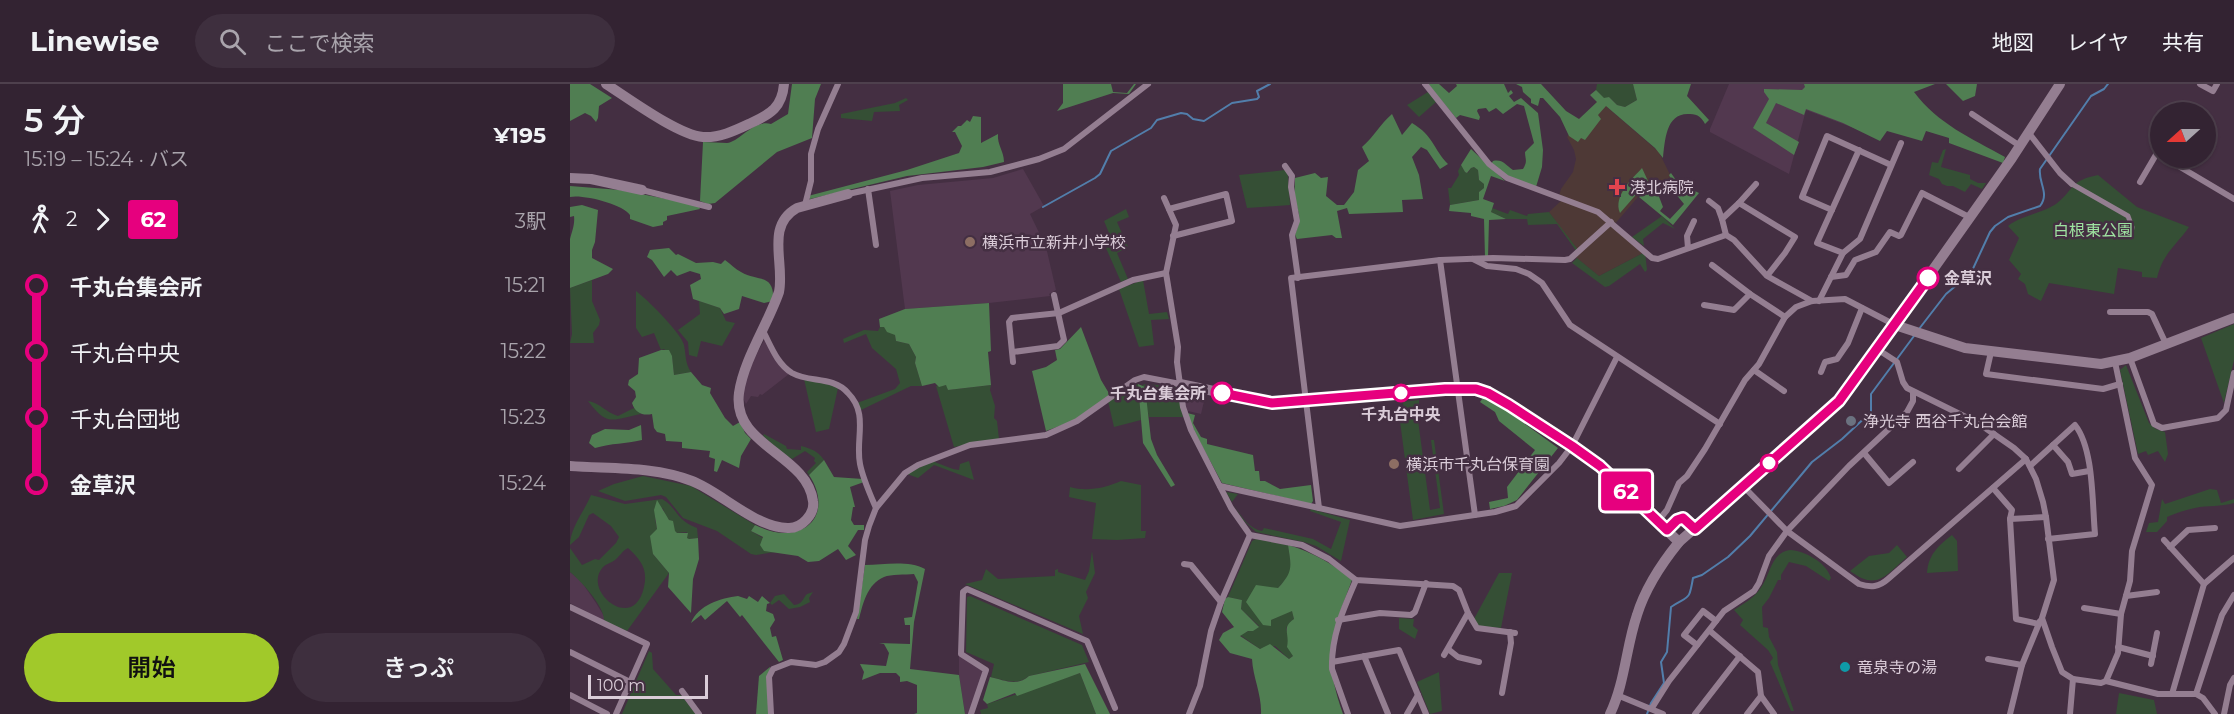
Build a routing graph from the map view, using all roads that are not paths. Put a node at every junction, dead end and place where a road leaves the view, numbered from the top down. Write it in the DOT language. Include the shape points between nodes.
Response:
graph roads {
  1 [pos="606,84"];
  2 [pos="784,84"];
  3 [pos="838,84"];
  4 [pos="1148,84"];
  5 [pos="1425,84"];
  6 [pos="2060,84"];
  7 [pos="2200,84"];
  8 [pos="2217,84"];
  9 [pos="1972,114"];
  10 [pos="2028,132"];
  11 [pos="1901,143"];
  12 [pos="2019,146"];
  13 [pos="1859,150"];
  14 [pos="1891,165"];
  15 [pos="2150,165"];
  16 [pos="1285,166"];
  17 [pos="2182,168"];
  18 [pos="570,178"];
  19 [pos="2140,182"];
  20 [pos="1756,184"];
  21 [pos="2072,184"];
  22 [pos="868,189"];
  23 [pos="642,190"];
  24 [pos="848,194"];
  25 [pos="1164,198"];
  26 [pos="2234,199"];
  27 [pos="1708,201"];
  28 [pos="1739,203"];
  29 [pos="805,205"];
  30 [pos="709,207"];
  31 [pos="1169,209"];
  32 [pos="1832,210"];
  33 [pos="1969,217"];
  34 [pos="1722,219"];
  35 [pos="1694,221"];
  36 [pos="1611,222"];
  37 [pos="2131,233"];
  38 [pos="1726,235"];
  39 [pos="1173,236"];
  40 [pos="876,245"];
  41 [pos="1688,248"];
  42 [pos="1843,253"];
  43 [pos="1472,259"];
  44 [pos="1440,260"];
  45 [pos="1712,265"];
  46 [pos="1166,273"];
  47 [pos="1767,276"];
  48 [pos="1831,277"];
  49 [pos="1298,278"];
  50 [pos="1750,294"];
  51 [pos="1054,295"];
  52 [pos="1816,301"];
  53 [pos="1704,305"];
  54 [pos="1862,308"];
  55 [pos="2110,312"];
  56 [pos="1059,313"];
  57 [pos="1785,317"];
  58 [pos="2234,318"];
  59 [pos="1894,325"];
  60 [pos="763,331"];
  61 [pos="2166,344"];
  62 [pos="1877,349"];
  63 [pos="1013,352"];
  64 [pos="1991,352"];
  65 [pos="1617,357"];
  66 [pos="2130,358"];
  67 [pos="1013,362"];
  68 [pos="2115,362"];
  69 [pos="1754,370"];
  70 [pos="1821,372"];
  71 [pos="2234,373"];
  72 [pos="1179,384"];
  73 [pos="2120,384"];
  74 [pos="1458,389"];
  75 [pos="1784,391"];
  76 [pos="1913,392"];
  77 [pos="1305,400"];
  78 [pos="1720,424"];
  79 [pos="1994,434"];
  80 [pos="2053,445"];
  81 [pos="1572,446"];
  82 [pos="1864,453"];
  83 [pos="2026,459"];
  84 [pos="1913,462"];
  85 [pos="570,466"];
  86 [pos="2030,466"];
  87 [pos="1959,469"];
  88 [pos="2090,471"];
  89 [pos="1220,486"];
  90 [pos="1743,486"];
  91 [pos="1993,488"];
  92 [pos="876,508"];
  93 [pos="1319,508"];
  94 [pos="1475,515"];
  95 [pos="2046,517"];
  96 [pos="2010,519"];
  97 [pos="1658,521"];
  98 [pos="2215,528"];
  99 [pos="1787,531"];
  100 [pos="1250,535"];
  101 [pos="2048,538"];
  102 [pos="2164,540"];
  103 [pos="1679,542"];
  104 [pos="2170,547"];
  105 [pos="2234,558"];
  106 [pos="1184,564"];
  107 [pos="1356,580"];
  108 [pos="1426,583"];
  109 [pos="2204,584"];
  110 [pos="2157,592"];
  111 [pos="2126,596"];
  112 [pos="2234,596"];
  113 [pos="1221,602"];
  114 [pos="570,607"];
  115 [pos="2084,608"];
  116 [pos="1468,613"];
  117 [pos="2121,614"];
  118 [pos="1338,620"];
  119 [pos="1716,621"];
  120 [pos="2040,621"];
  121 [pos="1710,631"];
  122 [pos="2157,633"];
  123 [pos="1697,645"];
  124 [pos="2118,647"];
  125 [pos="1448,649"];
  126 [pos="570,652"];
  127 [pos="1444,655"];
  128 [pos="1364,656"];
  129 [pos="1740,656"];
  130 [pos="1988,659"];
  131 [pos="1332,662"];
  132 [pos="1479,662"];
  133 [pos="2022,664"];
  134 [pos="2234,678"];
  135 [pos="2073,679"];
  136 [pos="2106,681"];
  137 [pos="630,682"];
  138 [pos="682,691"];
  139 [pos="1502,693"];
  140 [pos="2172,694"];
  141 [pos="2196,694"];
  142 [pos="570,695"];
  143 [pos="1418,695"];
  144 [pos="1617,695"];
  145 [pos="1761,696"];
  146 [pos="2230,705"];
  147 [pos="1115,708"];
  148 [pos="1654,711"];
  149 [pos="607,714"];
  150 [pos="616,714"];
  151 [pos="699,714"];
  152 [pos="771,714"];
  153 [pos="971,714"];
  154 [pos="1189,714"];
  155 [pos="1348,714"];
  156 [pos="1388,714"];
  157 [pos="1407,714"];
  158 [pos="1426,714"];
  159 [pos="1610,714"];
  160 [pos="1663,714"];
  161 [pos="1695,714"];
  162 [pos="1747,714"];
  163 [pos="1774,714"];
  164 [pos="2010,714"];
  165 [pos="2070,714"];
  166 [pos="2215,714"];
  167 [pos="2224,714"];
  1 -- 2 [label="street" via="678,128 701,137 732,132 774,111"];
  3 -- 29 [label="street" via="811,154 811,181"];
  4 -- 22 [label="street" via="1064,149 1039,159 990,172 922,178"];
  5 -- 36 [label="street" via="1489,164 1507,178 1598,212"];
  6 -- 10 [label="street"];
  7 -- 8 [label="street" via="2213,91"];
  9 -- 12 [label="street"];
  10 -- 12 [label="street"];
  10 -- 21 [label="street"];
  11 -- 14 [label="street"];
  12 -- 33 [label="street"];
  13 -- 14 [label="street"];
  13 -- 32 [label="street"];
  13 -- 32 [label="street" via="1827,136 1802,197"];
  14 -- 42 [label="street" via="1860,239"];
  15 -- 19 [label="street"];
  16 -- 49 [label="street" via="1292,176 1297,221 1292,235"];
  17 -- 26 [label="street"];
  18 -- 23 [label="street"];
  20 -- 28 [label="street"];
  21 -- 37 [label="street" via="2128,216"];
  22 -- 24 [label="street"];
  22 -- 40 [label="street"];
  23 -- 30 [label="street"];
  24 -- 29 [label="street"];
  25 -- 31 [label="street"];
  27 -- 34 [label="street" via="1718,208"];
  28 -- 34 [label="street"];
  28 -- 47 [label="street" via="1795,237"];
  29 -- 60 [label="street" via="788,214 780,230 780,286"];
  31 -- 39 [label="street" via="1176,225"];
  31 -- 39 [label="street" via="1226,194 1232,221"];
  32 -- 42 [label="street" via="1817,243"];
  33 -- 48 [label="street" via="1922,193 1901,235 1890,232 1876,252 1855,260 1846,275"];
  33 -- 59 [label="street"];
  34 -- 38 [label="street"];
  35 -- 41 [label="street" via="1687,236"];
  36 -- 41 [label="street" via="1652,258"];
  36 -- 43 [label="street" via="1570,259"];
  38 -- 41 [label="street"];
  38 -- 47 [label="street"];
  39 -- 46 [label="street"];
  42 -- 48 [label="street"];
  43 -- 44 [label="street"];
  43 -- 65 [label="street" via="1529,274 1542,283 1570,325"];
  44 -- 49 [label="street"];
  44 -- 74 [label="street"];
  45 -- 50 [label="street"];
  46 -- 56 [label="street" via="1133,280"];
  46 -- 72 [label="street" via="1178,347"];
  47 -- 52 [label="street"];
  48 -- 52 [label="street"];
  49 -- 77 [label="street" via="1291,279"];
  50 -- 53 [label="street" via="1734,310"];
  50 -- 57 [label="street"];
  51 -- 56 [label="street"];
  52 -- 54 [label="street" via="1845,299"];
  52 -- 57 [label="street" via="1796,307"];
  54 -- 59 [label="street"];
  54 -- 70 [label="street" via="1848,343 1837,359 1825,362"];
  55 -- 61 [label="street" via="2148,312"];
  56 -- 63 [label="street" via="1064,340 1058,346"];
  56 -- 63 [label="street" via="1012,318 1009,322"];
  57 -- 69 [label="street"];
  58 -- 61 [label="street"];
  59 -- 62 [label="street"];
  59 -- 64 [label="street" via="1954,345"];
  60 -- 85 [label="street" via="742,381 741,409 757,438 807,482 814,503 799,526 781,528 766,523 715,492 678,476"];
  60 -- 92 [label="street" via="790,372 828,381 848,392 860,416 860,462"];
  61 -- 66 [label="street"];
  62 -- 76 [label="street" via="1897,362 1903,382"];
  62 -- 90 [label="street" via="1839,401"];
  63 -- 67 [label="street"];
  64 -- 68 [label="street" via="2090,363"];
  64 -- 73 [label="street" via="1986,374 2103,388"];
  65 -- 78 [label="street"];
  65 -- 81 [label="street"];
  66 -- 68 [label="street"];
  66 -- 71 [label="street" via="2154,424 2162,428 2218,418 2226,410"];
  68 -- 73 [label="street"];
  69 -- 75 [label="street"];
  69 -- 78 [label="street"];
  72 -- 77 [label="street" via="1272,403"];
  72 -- 89 [label="street" via="1191,430"];
  72 -- 92 [label="street" via="1144,377 1077,422 1046,435 970,445 918,465 899,478"];
  73 -- 111 [label="street" via="2135,458 2152,485 2132,551"];
  74 -- 77 [label="street"];
  74 -- 81 [label="street" via="1488,393"];
  74 -- 94 [label="street"];
  76 -- 79 [label="street"];
  76 -- 82 [label="street" via="1907,412"];
  77 -- 93 [label="street"];
  78 -- 97 [label="street"];
  79 -- 83 [label="street"];
  79 -- 87 [label="street"];
  80 -- 86 [label="street"];
  80 -- 88 [label="street" via="2068,462 2072,474"];
  80 -- 88 [label="street" via="2075,425 2082,434"];
  81 -- 94 [label="street" via="1516,506"];
  81 -- 97 [label="street" via="1600,466"];
  82 -- 84 [label="street" via="1888,483"];
  82 -- 99 [label="street"];
  83 -- 86 [label="street"];
  83 -- 91 [label="street"];
  86 -- 95 [label="street"];
  88 -- 101 [label="street" via="2095,534"];
  89 -- 93 [label="street"];
  89 -- 100 [label="street"];
  90 -- 99 [label="street"];
  90 -- 103 [label="street"];
  91 -- 96 [label="street" via="2012,510"];
  91 -- 99 [label="street" via="1878,586 1859,584"];
  92 -- 152 [label="street" via="865,540 856,612 844,644 825,662 791,662 773,669 769,677"];
  93 -- 94 [label="street" via="1400,526"];
  95 -- 96 [label="street"];
  95 -- 101 [label="street"];
  96 -- 120 [label="street" via="2016,619"];
  97 -- 103 [label="street"];
  98 -- 104 [label="street" via="2188,530"];
  99 -- 119 [label="street" via="1769,556 1754,591"];
  100 -- 107 [label="street" via="1302,546 1329,559"];
  100 -- 113 [label="street"];
  101 -- 120 [label="street" via="2054,580"];
  102 -- 104 [label="street"];
  103 -- 144 [label="street" via="1642,601"];
  104 -- 109 [label="street"];
  105 -- 109 [label="street"];
  106 -- 113 [label="street" via="1191,565"];
  107 -- 108 [label="street"];
  107 -- 118 [label="street"];
  108 -- 116 [label="street" via="1459,590"];
  108 -- 118 [label="street" via="1411,615 1380,613"];
  109 -- 140 [label="street"];
  110 -- 111 [label="street"];
  111 -- 117 [label="street"];
  112 -- 141 [label="street" via="2222,615"];
  113 -- 154 [label="street"];
  114 -- 137 [label="street" via="647,644"];
  115 -- 117 [label="street"];
  116 -- 125 [label="street"];
  116 -- 139 [label="street" via="1477,628 1513,633"];
  117 -- 124 [label="street"];
  118 -- 131 [label="street"];
  119 -- 121 [label="street"];
  119 -- 123 [label="street" via="1703,611 1684,635"];
  120 -- 133 [label="street"];
  120 -- 135 [label="street" via="2062,672"];
  121 -- 123 [label="street"];
  121 -- 129 [label="street"];
  122 -- 124 [label="street" via="2152,660"];
  123 -- 148 [label="street" via="1669,681"];
  124 -- 136 [label="street"];
  125 -- 127 [label="street"];
  125 -- 132 [label="street" via="1458,657"];
  126 -- 137 [label="street"];
  128 -- 131 [label="street"];
  128 -- 143 [label="street" via="1399,650"];
  128 -- 156 [label="street"];
  129 -- 145 [label="street" via="1758,672"];
  129 -- 161 [label="street"];
  130 -- 133 [label="street"];
  131 -- 155 [label="street"];
  133 -- 164 [label="street"];
  134 -- 146 [label="street"];
  135 -- 136 [label="street"];
  135 -- 165 [label="street"];
  136 -- 140 [label="street"];
  137 -- 150 [label="street"];
  138 -- 151 [label="street"];
  140 -- 141 [label="street"];
  141 -- 166 [label="street"];
  142 -- 149 [label="street"];
  143 -- 157 [label="street"];
  143 -- 158 [label="street"];
  144 -- 148 [label="street"];
  144 -- 159 [label="street"];
  145 -- 162 [label="street"];
  145 -- 163 [label="street"];
  146 -- 167 [label="street"];
  147 -- 153 [label="street" via="1088,641 967,589 963,592 962,654 986,670"];
  148 -- 160 [label="street"];
}
